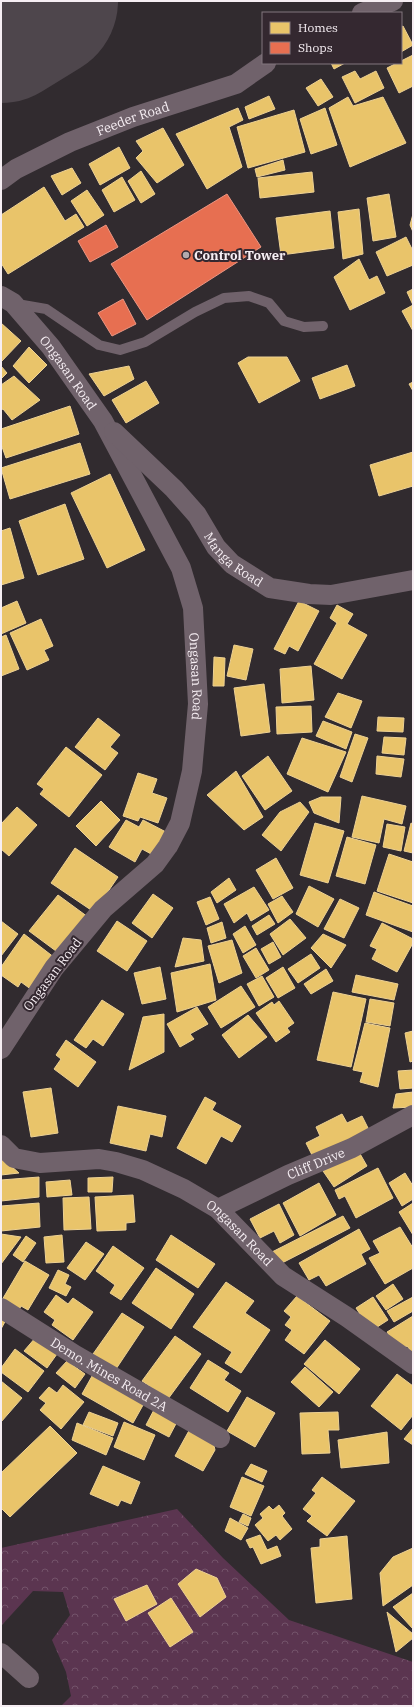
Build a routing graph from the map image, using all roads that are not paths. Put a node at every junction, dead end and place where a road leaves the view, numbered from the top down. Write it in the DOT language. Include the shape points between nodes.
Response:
graph roads {
  1 [pos="393,1"];
  2 [pos="365,12"];
  3 [pos="265,64"];
  4 [pos="1,180"];
  5 [pos="7,299"];
  6 [pos="323,326"];
  7 [pos="103,421"];
  8 [pos="413,580"];
  9 [pos="1,1049"];
  10 [pos="413,1115"];
  11 [pos="1,1145"];
  12 [pos="218,1209"];
  13 [pos="1,1308"];
  14 [pos="413,1364"];
  15 [pos="220,1438"];
  16 [pos="1,1653"];
  17 [pos="29,1678"];
  1 -- 2 [label="street"];
  3 -- 4 [label="street, Feeder Road" via="236,84 133,117 70,142 16,169"];
  5 -- 6 [label="lane" via="46,309 99,346 120,350 145,342 224,298 249,296 269,303 284,320 304,327"];
  5 -- 7 [label="street, Ongasan Road" via="51,347"];
  7 -- 8 [label="street, Manga Road" via="174,489 197,515 216,547 232,564 270,588 331,595"];
  7 -- 9 [label="street, Ongasan Road" via="181,568 193,608 198,704 192,771 180,823 168,846 154,864 103,908 54,968"];
  10 -- 12 [label="street, Cliff Drive" via="352,1148"];
  11 -- 12 [label="street, Ongasan Road" via="14,1158 40,1163 99,1159 130,1166 184,1189"];
  12 -- 14 [label="street, Ongasan Road" via="283,1276"];
  13 -- 15 [label="street, Demo. Mines Road 2A" via="75,1355"];
  16 -- 17 [label="street"];
}
